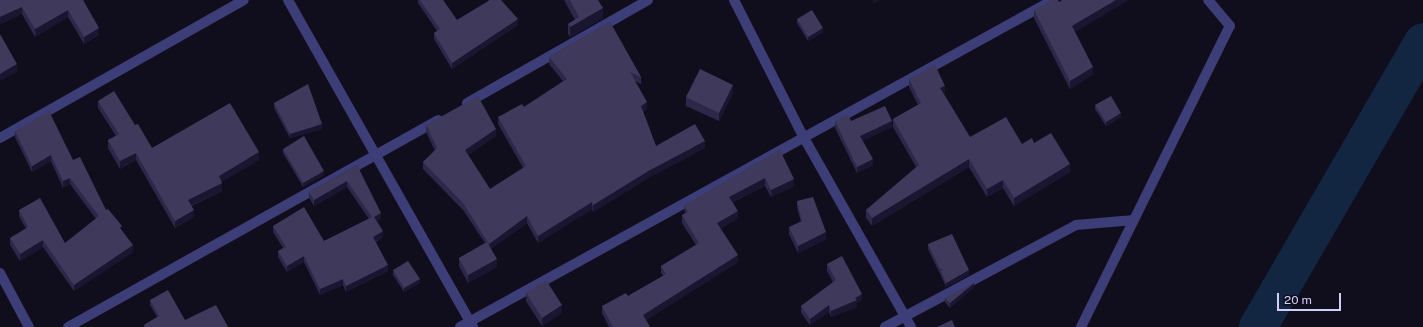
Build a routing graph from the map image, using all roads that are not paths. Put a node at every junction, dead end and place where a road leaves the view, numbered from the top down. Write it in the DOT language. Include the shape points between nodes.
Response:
graph roads {
  1 [pos="244,0"];
  2 [pos="288,0"];
  3 [pos="648,0"];
  4 [pos="734,0"];
  5 [pos="1053,0"];
  6 [pos="1208,0"];
  7 [pos="803,136"];
  8 [pos="0,138"];
  9 [pos="376,155"];
  10 [pos="1134,220"];
  11 [pos="0,273"];
  12 [pos="905,316"];
  13 [pos="471,324"];
  14 [pos="29,327"];
  15 [pos="68,327"];
  16 [pos="460,327"];
  17 [pos="885,327"];
  18 [pos="911,327"];
  19 [pos="1081,327"];
  1 -- 8 [label="street"];
  2 -- 9 [label="street"];
  3 -- 9 [label="street"];
  4 -- 7 [label="street"];
  5 -- 7 [label="street"];
  6 -- 10 [label="street" via="1230,26"];
  7 -- 12 [label="street"];
  7 -- 13 [label="street"];
  9 -- 13 [label="street"];
  9 -- 15 [label="street"];
  10 -- 12 [label="street" via="1076,225"];
  10 -- 19 [label="street"];
  11 -- 14 [label="street"];
  12 -- 17 [label="street"];
  12 -- 18 [label="street"];
  13 -- 16 [label="street"];
}
